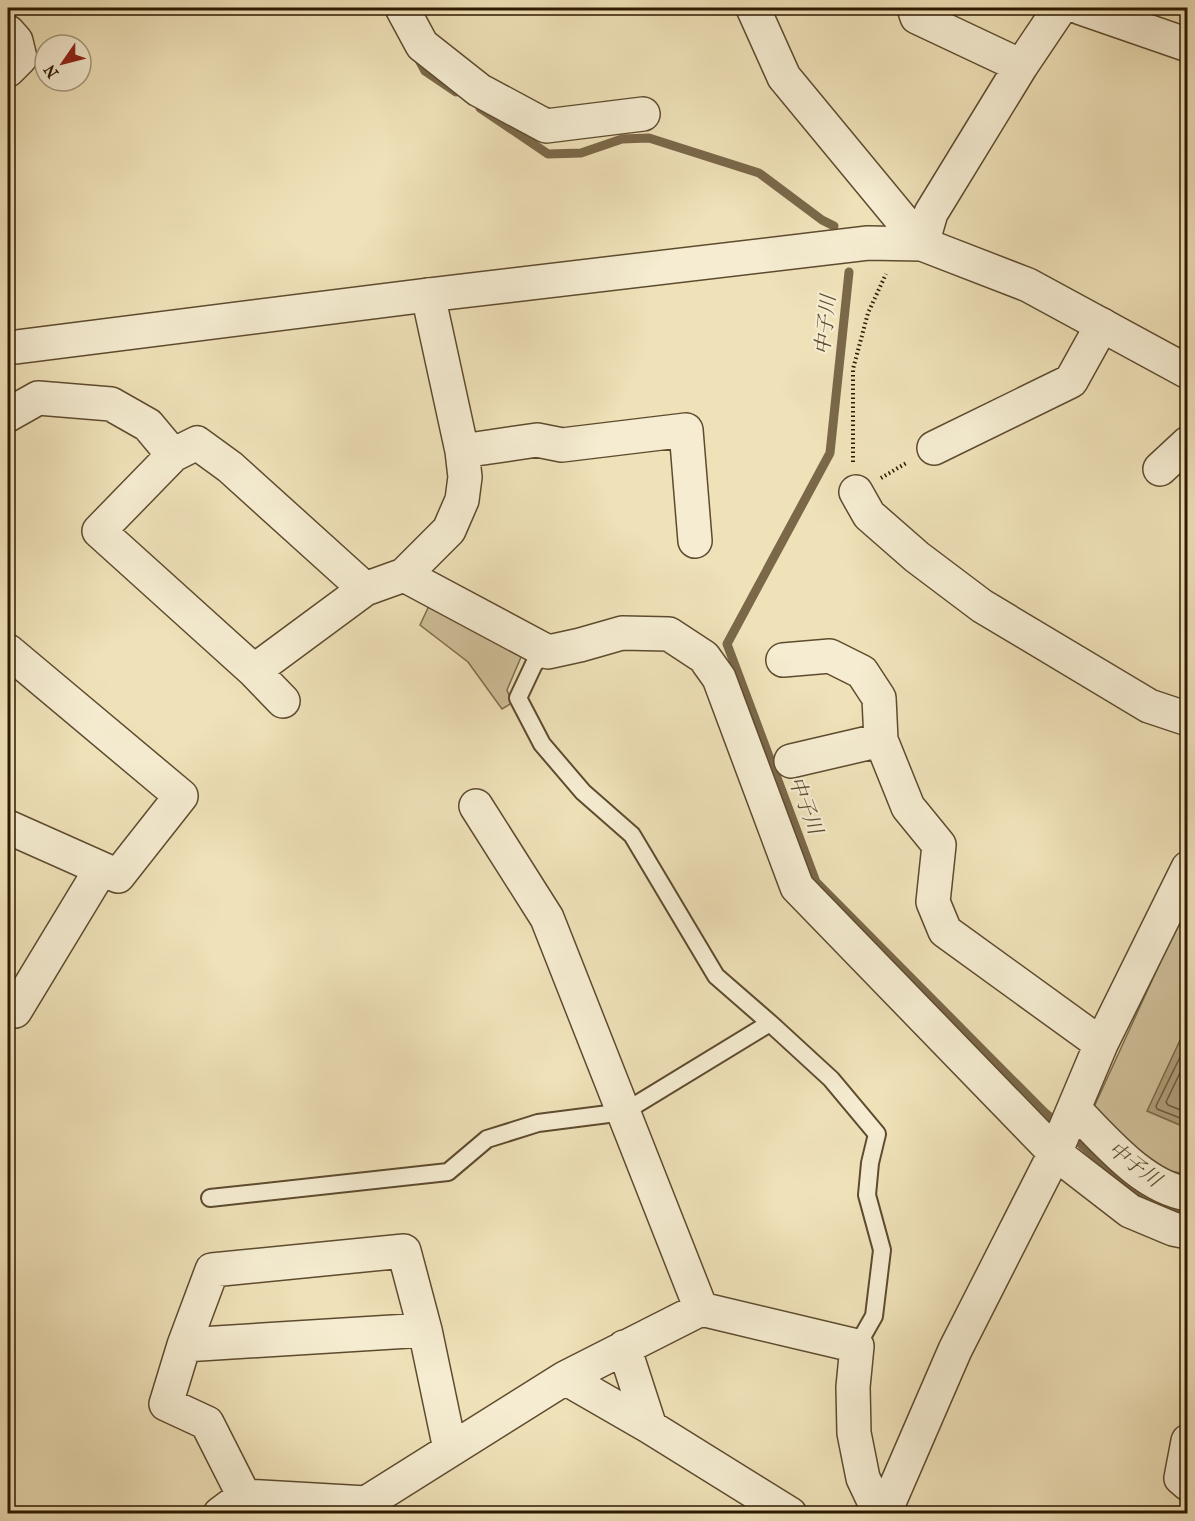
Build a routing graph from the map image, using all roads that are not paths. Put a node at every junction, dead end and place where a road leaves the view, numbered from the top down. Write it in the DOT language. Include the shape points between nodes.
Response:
graph roads {
  1 [pos="402,8"];
  2 [pos="753,8"];
  3 [pos="914,8"];
  4 [pos="1060,8"];
  5 [pos="1081,8"];
  6 [pos="8,32"];
  7 [pos="1188,45"];
  8 [pos="1021,66"];
  9 [pos="8,70"];
  10 [pos="643,114"];
  11 [pos="911,244"];
  12 [pos="428,295"];
  13 [pos="1102,325"];
  14 [pos="8,348"];
  15 [pos="1188,372"];
  16 [pos="8,415"];
  17 [pos="1188,443"];
  18 [pos="934,448"];
  19 [pos="462,451"];
  20 [pos="173,455"];
  21 [pos="1160,469"];
  22 [pos="856,492"];
  23 [pos="695,541"];
  24 [pos="404,574"];
  25 [pos="365,589"];
  26 [pos="8,651"];
  27 [pos="548,652"];
  28 [pos="783,660"];
  29 [pos="254,671"];
  30 [pos="283,701"];
  31 [pos="1188,719"];
  32 [pos="881,740"];
  33 [pos="791,761"];
  34 [pos="476,806"];
  35 [pos="8,828"];
  36 [pos="1188,868"];
  37 [pos="101,869"];
  38 [pos="19,1015"];
  39 [pos="770,1023"];
  40 [pos="1101,1044"];
  41 [pos="624,1112"];
  42 [pos="1064,1130"];
  43 [pos="1188,1194"];
  44 [pos="210,1198"];
  45 [pos="1188,1232"];
  46 [pos="701,1309"];
  47 [pos="424,1330"];
  48 [pos="184,1345"];
  49 [pos="857,1346"];
  50 [pos="624,1347"];
  51 [pos="565,1378"];
  52 [pos="650,1427"];
  53 [pos="1188,1441"];
  54 [pos="450,1449"];
  55 [pos="1188,1484"];
  56 [pos="232,1505"];
  57 [pos="790,1514"];
  58 [pos="882,1514"];
  1 -- 10 [label="street" via="422,45 479,90 546,126"];
  2 -- 11 [label="street" via="784,77"];
  3 -- 8 [label="street" via="917,17"];
  4 -- 8 [label="street"];
  5 -- 7 [label="street"];
  6 -- 9 [label="street" via="16,41 20,58"];
  8 -- 11 [label="street"];
  11 -- 12 [label="street" via="868,243"];
  11 -- 13 [label="street" via="1028,285"];
  12 -- 14 [label="street"];
  12 -- 19 [label="street"];
  13 -- 15 [label="street"];
  13 -- 18 [label="street" via="1071,381"];
  16 -- 20 [label="street" via="38,398 111,404 148,425"];
  17 -- 21 [label="street"];
  19 -- 23 [label="street" via="537,440 562,445 686,430"];
  19 -- 24 [label="street" via="462,500 449,530"];
  20 -- 25 [label="street" via="197,443 230,467"];
  20 -- 29 [label="street" via="99,531"];
  22 -- 31 [label="street" via="869,514 917,557 982,606 1149,706"];
  24 -- 25 [label="street"];
  24 -- 27 [label="street"];
  25 -- 29 [label="street"];
  26 -- 37 [label="street" via="181,796 118,876"];
  27 -- 39 [label="lane" via="534,664 518,698 542,744 583,792 632,835 716,976"];
  27 -- 42 [label="street" via="622,633 669,634 704,657 719,678 797,887"];
  28 -- 32 [label="street" via="830,656 862,672 879,698"];
  29 -- 30 [label="street"];
  32 -- 33 [label="street"];
  32 -- 40 [label="street" via="908,807 939,845 933,902 945,932"];
  34 -- 41 [label="street" via="547,918"];
  35 -- 37 [label="street"];
  36 -- 40 [label="street"];
  37 -- 38 [label="street"];
  39 -- 41 [label="lane"];
  39 -- 49 [label="lane" via="831,1079 878,1134 867,1195 882,1250 874,1316"];
  40 -- 42 [label="street"];
  41 -- 44 [label="lane" via="538,1123 487,1139 448,1172"];
  41 -- 46 [label="street"];
  42 -- 43 [label="street" via="1110,1145 1152,1182"];
  42 -- 45 [label="street" via="1130,1211"];
  42 -- 58 [label="street" via="955,1350"];
  46 -- 49 [label="street"];
  46 -- 50 [label="street"];
  47 -- 48 [label="street"];
  47 -- 48 [label="street" via="404,1251 212,1270"];
  47 -- 54 [label="street"];
  48 -- 56 [label="street" via="166,1404 207,1423"];
  49 -- 58 [label="street" via="854,1433 863,1478"];
  50 -- 51 [label="street"];
  50 -- 52 [label="street"];
  51 -- 52 [label="street"];
  51 -- 54 [label="street"];
  52 -- 57 [label="street"];
  53 -- 55 [label="street" via="1181,1478"];
  54 -- 56 [label="street" via="366,1503"];
}
